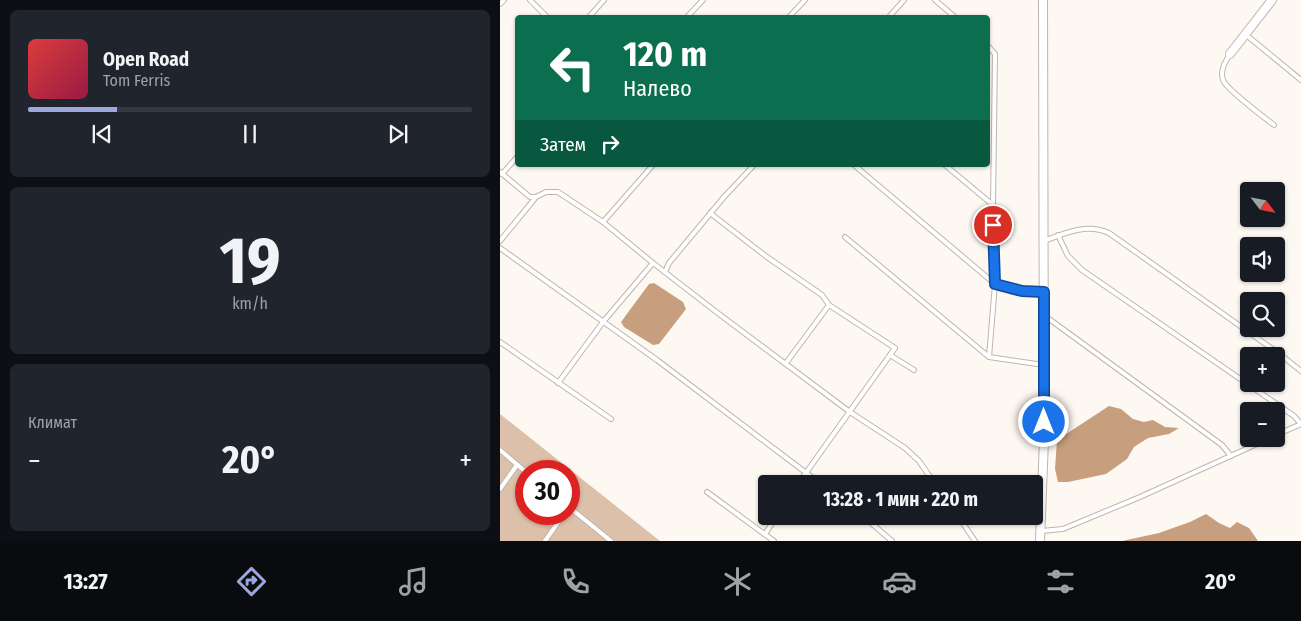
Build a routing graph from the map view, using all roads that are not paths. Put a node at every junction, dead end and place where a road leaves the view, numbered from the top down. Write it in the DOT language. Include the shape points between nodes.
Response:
graph roads {
  1 [pos="504,0"];
  2 [pos="530,0"];
  3 [pos="604,0"];
  4 [pos="703,0"];
  5 [pos="805,0"];
  6 [pos="904,0"];
  7 [pos="935,0"];
  8 [pos="1043,0"];
  9 [pos="1272,0"];
  10 [pos="500,4"];
  11 [pos="545,15"];
  12 [pos="591,15"];
  13 [pos="689,15"];
  14 [pos="791,15"];
  15 [pos="891,15"];
  16 [pos="952,15"];
  17 [pos="1245,34"];
  18 [pos="990,48"];
  19 [pos="1230,54"];
  20 [pos="1301,80"];
  21 [pos="990,124"];
  22 [pos="1274,125"];
  23 [pos="994,128"];
  24 [pos="515,159"];
  25 [pos="652,167"];
  26 [pos="752,167"];
  27 [pos="856,167"];
  28 [pos="946,167"];
  29 [pos="501,173"];
  30 [pos="536,197"];
  31 [pos="993,206"];
  32 [pos="710,213"];
  33 [pos="603,222"];
  34 [pos="1058,235"];
  35 [pos="845,237"];
  36 [pos="500,241"];
  37 [pos="1044,241"];
  38 [pos="500,248"];
  39 [pos="653,263"];
  40 [pos="665,272"];
  41 [pos="995,284"];
  42 [pos="1044,292"];
  43 [pos="829,304"];
  44 [pos="1044,316"];
  45 [pos="603,322"];
  46 [pos="500,342"];
  47 [pos="890,355"];
  48 [pos="989,357"];
  49 [pos="786,363"];
  50 [pos="1044,365"];
  51 [pos="914,370"];
  52 [pos="1301,371"];
  53 [pos="558,383"];
  54 [pos="850,412"];
  55 [pos="611,419"];
  56 [pos="1301,424"];
  57 [pos="1285,431"];
  58 [pos="1250,447"];
  59 [pos="500,450"];
  60 [pos="1230,456"];
  61 [pos="515,463"];
  62 [pos="515,468"];
  63 [pos="806,472"];
  64 [pos="804,475"];
  65 [pos="810,475"];
  66 [pos="928,475"];
  67 [pos="500,489"];
  68 [pos="707,492"];
  69 [pos="580,516"];
  70 [pos="556,525"];
  71 [pos="771,525"];
  72 [pos="873,525"];
  73 [pos="964,525"];
  74 [pos="1041,531"];
  75 [pos="765,534"];
  76 [pos="545,541"];
  77 [pos="611,541"];
  78 [pos="774,541"];
  79 [pos="892,541"];
  80 [pos="975,541"];
  81 [pos="1040,541"];
  1 -- 10 [label="lane"];
  2 -- 11 [label="lane"];
  3 -- 12 [label="lane"];
  4 -- 13 [label="lane"];
  5 -- 14 [label="lane"];
  6 -- 15 [label="lane"];
  7 -- 16 [label="lane"];
  8 -- 37 [label="street"];
  9 -- 17 [label="street"];
  17 -- 19 [label="street"];
  17 -- 20 [label="lane"];
  18 -- 23 [label="lane" via="995,54"];
  19 -- 22 [label="lane" via="1222,72 1225,84"];
  21 -- 23 [label="lane"];
  23 -- 31 [label="lane"];
  24 -- 29 [label="lane"];
  25 -- 33 [label="lane"];
  26 -- 32 [label="lane"];
  27 -- 41 [label="lane"];
  28 -- 31 [label="lane"];
  29 -- 30 [label="lane" via="530,197"];
  30 -- 33 [label="lane" via="546,192 558,192"];
  30 -- 36 [label="lane"];
  31 -- 41 [label="lane"];
  32 -- 40 [label="lane"];
  32 -- 43 [label="lane" via="822,295"];
  33 -- 39 [label="lane"];
  34 -- 37 [label="lane"];
  34 -- 52 [label="lane" via="1085,228 1108,233"];
  34 -- 56 [label="lane" via="1068,256 1082,270 1294,416"];
  35 -- 48 [label="lane"];
  37 -- 42 [label="street"];
  38 -- 45 [label="lane"];
  39 -- 40 [label="lane"];
  39 -- 45 [label="lane"];
  40 -- 49 [label="lane"];
  41 -- 42 [label="lane" via="1015,290"];
  41 -- 48 [label="lane"];
  42 -- 44 [label="street"];
  43 -- 47 [label="lane" via="895,348"];
  43 -- 49 [label="lane"];
  44 -- 50 [label="street"];
  44 -- 60 [label="lane" via="1222,445"];
  45 -- 53 [label="lane"];
  45 -- 63 [label="lane"];
  46 -- 53 [label="lane"];
  47 -- 51 [label="lane"];
  47 -- 54 [label="lane"];
  48 -- 50 [label="lane"];
  49 -- 54 [label="lane"];
  50 -- 74 [label="street"];
  53 -- 55 [label="lane"];
  54 -- 63 [label="lane"];
  54 -- 66 [label="lane" via="905,448"];
  56 -- 57 [label="lane"];
  58 -- 60 [label="lane"];
  59 -- 61 [label="lane"];
  60 -- 74 [label="lane" via="1063,529"];
  62 -- 67 [label="lane"];
  63 -- 64 [label="lane"];
  63 -- 65 [label="lane"];
  68 -- 75 [label="lane"];
  69 -- 77 [label="lane"];
  70 -- 76 [label="lane"];
  71 -- 75 [label="lane"];
  72 -- 79 [label="lane"];
  73 -- 80 [label="lane"];
  74 -- 81 [label="street"];
  75 -- 78 [label="lane"];
}
